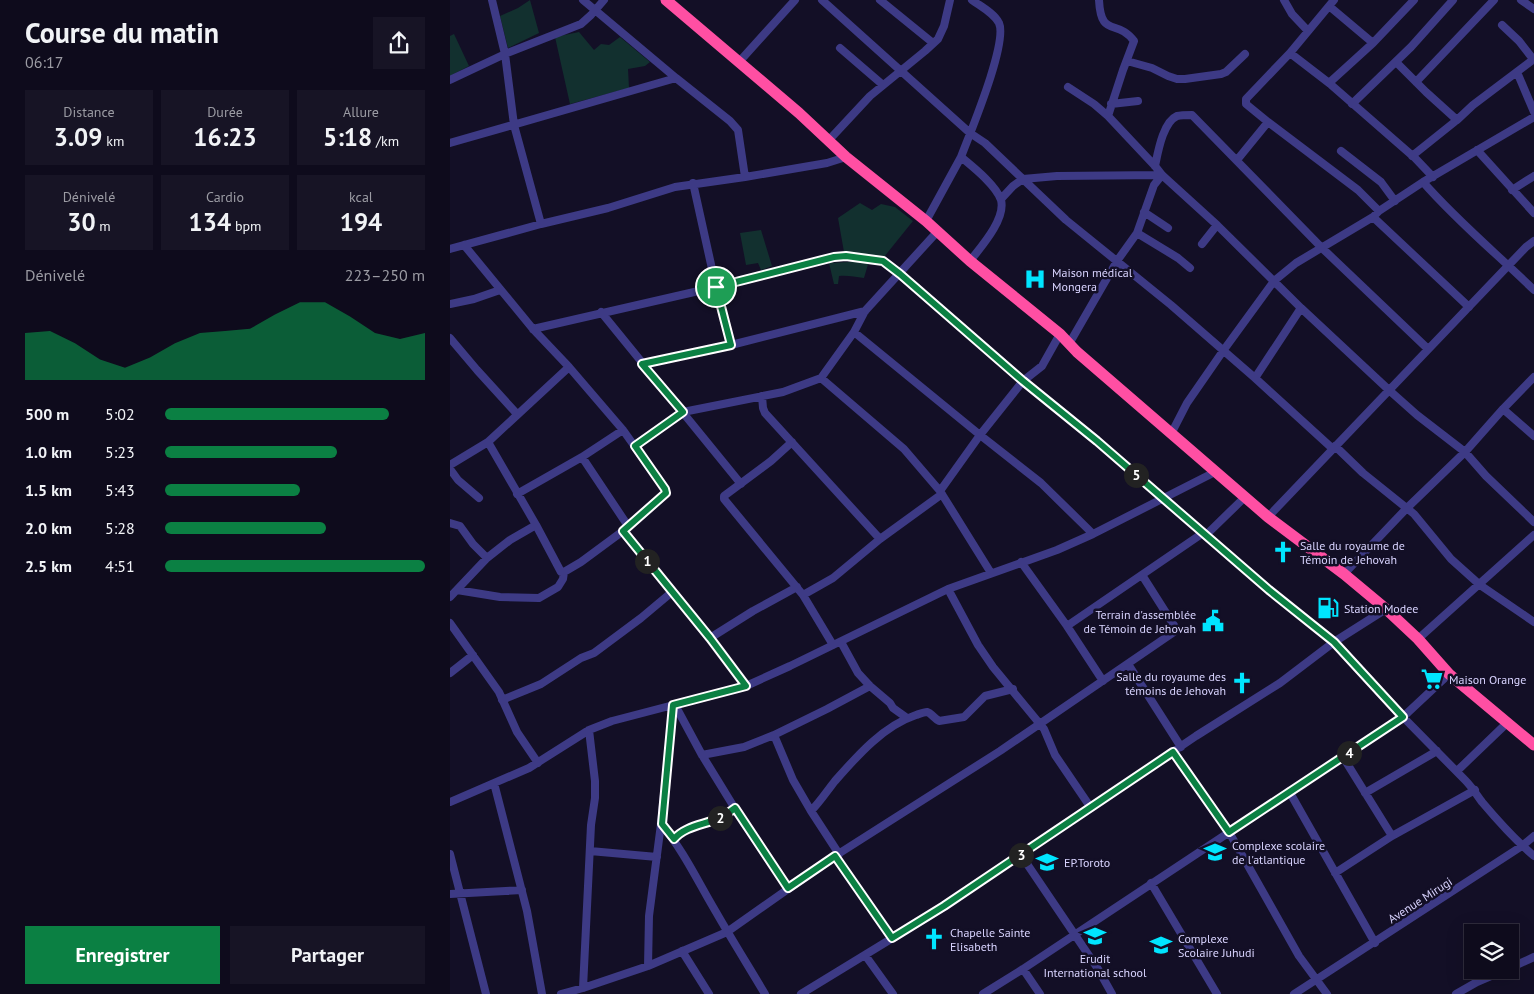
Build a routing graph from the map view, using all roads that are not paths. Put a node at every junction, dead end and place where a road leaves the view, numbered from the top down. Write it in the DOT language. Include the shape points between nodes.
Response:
graph roads {
  1 [pos="492,0"];
  2 [pos="583,0"];
  3 [pos="604,0"];
  4 [pos="667,0"];
  5 [pos="795,0"];
  6 [pos="822,0"];
  7 [pos="880,0"];
  8 [pos="950,0"];
  9 [pos="972,0"];
  10 [pos="1099,0"];
  11 [pos="1284,0"];
  12 [pos="1414,0"];
  13 [pos="1453,0"];
  14 [pos="1494,0"];
  15 [pos="1521,0"];
  16 [pos="1331,3"];
  17 [pos="1534,8"];
  18 [pos="595,11"];
  19 [pos="1502,25"];
  20 [pos="1308,31"];
  21 [pos="933,43"];
  22 [pos="1373,43"];
  23 [pos="840,48"];
  24 [pos="1290,53"];
  25 [pos="504,54"];
  26 [pos="1245,54"];
  27 [pos="1534,59"];
  28 [pos="1127,61"];
  29 [pos="739,62"];
  30 [pos="1396,62"];
  31 [pos="901,70"];
  32 [pos="1517,72"];
  33 [pos="676,78"];
  34 [pos="450,80"];
  35 [pos="1416,82"];
  36 [pos="1329,83"];
  37 [pos="883,85"];
  38 [pos="1068,87"];
  39 [pos="1138,101"];
  40 [pos="1111,104"];
  41 [pos="1352,104"];
  42 [pos="1534,112"];
  43 [pos="1108,116"];
  44 [pos="1534,117"];
  45 [pos="1457,120"];
  46 [pos="1268,122"];
  47 [pos="514,125"];
  48 [pos="970,133"];
  49 [pos="829,140"];
  50 [pos="450,143"];
  51 [pos="1477,150"];
  52 [pos="1341,151"];
  53 [pos="1412,156"];
  54 [pos="846,157"];
  55 [pos="961,157"];
  56 [pos="1237,160"];
  57 [pos="1155,166"];
  58 [pos="1162,175"];
  59 [pos="1534,176"];
  60 [pos="745,177"];
  61 [pos="1433,177"];
  62 [pos="1023,179"];
  63 [pos="1423,182"];
  64 [pos="694,183"];
  65 [pos="1512,190"];
  66 [pos="1000,199"];
  67 [pos="1395,201"];
  68 [pos="1380,211"];
  69 [pos="1144,212"];
  70 [pos="1534,213"];
  71 [pos="1373,217"];
  72 [pos="926,221"];
  73 [pos="541,224"];
  74 [pos="1217,225"];
  75 [pos="1168,228"];
  76 [pos="937,232"];
  77 [pos="1137,232"];
  78 [pos="1534,241"];
  79 [pos="1202,244"];
  80 [pos="464,245"];
  81 [pos="1322,248"];
  82 [pos="450,249"];
  83 [pos="970,261"];
  84 [pos="1116,261"];
  85 [pos="1509,265"];
  86 [pos="1190,268"];
  87 [pos="900,274"];
  88 [pos="1274,281"];
  89 [pos="716,287"];
  90 [pos="500,290"];
  91 [pos="1534,290"];
  92 [pos="450,304"];
  93 [pos="1469,307"];
  94 [pos="1301,308"];
  95 [pos="865,310"];
  96 [pos="601,312"];
  97 [pos="533,328"];
  98 [pos="854,332"];
  99 [pos="1060,334"];
  100 [pos="450,338"];
  101 [pos="1069,344"];
  102 [pos="731,345"];
  103 [pos="1428,349"];
  104 [pos="1223,351"];
  105 [pos="642,364"];
  106 [pos="570,367"];
  107 [pos="1534,377"];
  108 [pos="821,378"];
  109 [pos="1256,378"];
  110 [pos="1023,381"];
  111 [pos="1390,391"];
  112 [pos="762,396"];
  113 [pos="1503,409"];
  114 [pos="683,412"];
  115 [pos="517,414"];
  116 [pos="623,430"];
  117 [pos="1171,434"];
  118 [pos="980,435"];
  119 [pos="1534,436"];
  120 [pos="488,442"];
  121 [pos="792,442"];
  122 [pos="635,446"];
  123 [pos="1334,448"];
  124 [pos="1465,452"];
  125 [pos="582,457"];
  126 [pos="450,465"];
  127 [pos="450,469"];
  128 [pos="1215,472"];
  129 [pos="741,484"];
  130 [pos="941,493"];
  131 [pos="517,494"];
  132 [pos="1245,497"];
  133 [pos="480,498"];
  134 [pos="1163,498"];
  135 [pos="1406,509"];
  136 [pos="1268,517"];
  137 [pos="1534,522"];
  138 [pos="450,523"];
  139 [pos="536,525"];
  140 [pos="626,528"];
  141 [pos="1093,534"];
  142 [pos="1204,534"];
  143 [pos="1534,535"];
  144 [pos="880,539"];
  145 [pos="487,558"];
  146 [pos="1021,562"];
  147 [pos="564,572"];
  148 [pos="991,573"];
  149 [pos="1344,574"];
  150 [pos="1142,575"];
  151 [pos="1480,585"];
  152 [pos="797,588"];
  153 [pos="948,589"];
  154 [pos="457,590"];
  155 [pos="672,592"];
  156 [pos="803,595"];
  157 [pos="450,597"];
  158 [pos="1386,609"];
  159 [pos="1534,622"];
  160 [pos="450,624"];
  161 [pos="1067,626"];
  162 [pos="710,638"];
  163 [pos="1418,639"];
  164 [pos="1334,642"];
  165 [pos="837,644"];
  166 [pos="472,655"];
  167 [pos="1128,664"];
  168 [pos="450,673"];
  169 [pos="1449,674"];
  170 [pos="1103,681"];
  171 [pos="746,686"];
  172 [pos="870,686"];
  173 [pos="1012,689"];
  174 [pos="502,700"];
  175 [pos="674,705"];
  176 [pos="1403,717"];
  177 [pos="907,718"];
  178 [pos="1507,723"];
  179 [pos="1039,724"];
  180 [pos="589,730"];
  181 [pos="774,735"];
  182 [pos="1533,741"];
  183 [pos="1181,747"];
  184 [pos="1437,751"];
  185 [pos="1173,752"];
  186 [pos="702,755"];
  187 [pos="1343,756"];
  188 [pos="538,763"];
  189 [pos="1457,771"];
  190 [pos="494,783"];
  191 [pos="1475,790"];
  192 [pos="1289,791"];
  193 [pos="1365,792"];
  194 [pos="450,802"];
  195 [pos="735,808"];
  196 [pos="1091,808"];
  197 [pos="811,811"];
  198 [pos="662,824"];
  199 [pos="1229,832"];
  200 [pos="1392,836"];
  201 [pos="1534,836"];
  202 [pos="674,839"];
  203 [pos="1522,846"];
  204 [pos="590,851"];
  205 [pos="450,854"];
  206 [pos="837,855"];
  207 [pos="1021,855"];
  208 [pos="1534,856"];
  209 [pos="657,857"];
  210 [pos="1335,873"];
  211 [pos="1151,883"];
  212 [pos="788,888"];
  213 [pos="522,890"];
  214 [pos="460,893"];
  215 [pos="450,894"];
  216 [pos="727,932"];
  217 [pos="1075,934"];
  218 [pos="892,938"];
  219 [pos="1375,943"];
  220 [pos="682,951"];
  221 [pos="865,955"];
  222 [pos="1534,958"];
  223 [pos="1519,964"];
  224 [pos="648,966"];
  225 [pos="1023,969"];
  226 [pos="1484,979"];
  227 [pos="1315,980"];
  228 [pos="583,988"];
  229 [pos="1215,991"];
  230 [pos="486,994"];
  231 [pos="542,994"];
  232 [pos="561,994"];
  233 [pos="709,994"];
  234 [pos="765,994"];
  235 [pos="801,994"];
  236 [pos="893,994"];
  237 [pos="983,994"];
  238 [pos="1040,994"];
  239 [pos="1112,994"];
  240 [pos="1206,994"];
  241 [pos="1294,994"];
  242 [pos="1327,994"];
  243 [pos="1456,994"];
  1 -- 25 [label="street"];
  2 -- 18 [label="street"];
  3 -- 18 [label="street"];
  4 -- 29 [label="highway"];
  5 -- 29 [label="street"];
  6 -- 31 [label="street"];
  7 -- 21 [label="street"];
  8 -- 21 [label="street" via="944,26"];
  9 -- 48 [label="street" via="995,18 1000,27 993,69"];
  10 -- 28 [label="street" via="1101,19 1105,24 1130,35 1134,41"];
  11 -- 20 [label="street"];
  12 -- 22 [label="street"];
  13 -- 30 [label="street"];
  14 -- 35 [label="street"];
  15 -- 17 [label="street"];
  16 -- 20 [label="street"];
  16 -- 22 [label="street"];
  18 -- 25 [label="street" via="580,24"];
  18 -- 33 [label="street"];
  19 -- 27 [label="street"];
  20 -- 24 [label="street"];
  21 -- 31 [label="street"];
  22 -- 36 [label="street"];
  23 -- 37 [label="street"];
  24 -- 36 [label="street"];
  24 -- 46 [label="street" via="1246,102"];
  25 -- 34 [label="street"];
  25 -- 47 [label="street"];
  26 -- 28 [label="street" via="1226,72 1185,79"];
  27 -- 32 [label="street"];
  28 -- 40 [label="street"];
  29 -- 49 [label="highway"];
  30 -- 35 [label="street"];
  30 -- 41 [label="street"];
  31 -- 37 [label="street"];
  31 -- 48 [label="street"];
  32 -- 42 [label="street"];
  32 -- 45 [label="street"];
  33 -- 47 [label="street"];
  33 -- 60 [label="street" via="738,130"];
  35 -- 45 [label="street"];
  36 -- 41 [label="street"];
  37 -- 49 [label="street"];
  38 -- 43 [label="street"];
  39 -- 40 [label="street"];
  40 -- 43 [label="street"];
  41 -- 53 [label="street"];
  43 -- 57 [label="street"];
  44 -- 51 [label="street"];
  45 -- 53 [label="street"];
  46 -- 56 [label="street"];
  46 -- 68 [label="street" via="1358,190"];
  47 -- 50 [label="street"];
  47 -- 73 [label="street"];
  48 -- 55 [label="street"];
  48 -- 62 [label="street"];
  49 -- 54 [label="highway"];
  51 -- 61 [label="street"];
  51 -- 65 [label="street"];
  52 -- 67 [label="street" via="1381,182"];
  53 -- 61 [label="street"];
  54 -- 60 [label="street"];
  54 -- 72 [label="highway"];
  55 -- 66 [label="street" via="984,176"];
  55 -- 72 [label="street"];
  56 -- 57 [label="street" via="1192,115 1178,116 1166,126"];
  56 -- 81 [label="street"];
  57 -- 58 [label="street"];
  58 -- 62 [label="street"];
  58 -- 69 [label="street" via="1154,185"];
  58 -- 74 [label="street"];
  59 -- 65 [label="street"];
  60 -- 64 [label="street"];
  61 -- 63 [label="street"];
  62 -- 66 [label="street"];
  62 -- 84 [label="street"];
  63 -- 67 [label="street"];
  63 -- 85 [label="street"];
  64 -- 73 [label="street"];
  64 -- 89 [label="street"];
  65 -- 70 [label="street"];
  66 -- 83 [label="street" via="1001,210 994,230"];
  67 -- 68 [label="street"];
  68 -- 71 [label="street"];
  69 -- 75 [label="street"];
  69 -- 77 [label="street"];
  71 -- 81 [label="street"];
  71 -- 93 [label="street"];
  72 -- 76 [label="highway"];
  73 -- 80 [label="street"];
  74 -- 79 [label="street"];
  74 -- 88 [label="street"];
  76 -- 83 [label="highway"];
  76 -- 87 [label="street"];
  77 -- 84 [label="street"];
  77 -- 86 [label="street"];
  78 -- 85 [label="street"];
  80 -- 82 [label="street"];
  80 -- 90 [label="street"];
  81 -- 88 [label="street"];
  81 -- 103 [label="street"];
  83 -- 99 [label="highway"];
  84 -- 101 [label="street"];
  84 -- 104 [label="street"];
  85 -- 91 [label="street"];
  85 -- 93 [label="street"];
  87 -- 89 [label="street" via="883,261 846,256"];
  87 -- 95 [label="street"];
  87 -- 110 [label="street"];
  88 -- 94 [label="street"];
  88 -- 104 [label="street"];
  89 -- 96 [label="street"];
  89 -- 102 [label="street"];
  90 -- 92 [label="street"];
  90 -- 97 [label="street"];
  93 -- 103 [label="street"];
  94 -- 109 [label="street"];
  94 -- 111 [label="street"];
  95 -- 98 [label="street"];
  95 -- 102 [label="street"];
  96 -- 97 [label="street"];
  96 -- 105 [label="street"];
  97 -- 106 [label="street"];
  98 -- 108 [label="street"];
  98 -- 118 [label="street"];
  99 -- 101 [label="highway"];
  99 -- 110 [label="street" via="1039,369"];
  100 -- 115 [label="street"];
  101 -- 117 [label="highway"];
  102 -- 105 [label="street"];
  103 -- 111 [label="street"];
  104 -- 109 [label="street"];
  104 -- 117 [label="street" via="1187,403"];
  105 -- 114 [label="street"];
  106 -- 115 [label="street"];
  106 -- 116 [label="street"];
  107 -- 113 [label="street"];
  108 -- 112 [label="street" via="794,389"];
  108 -- 130 [label="street" via="894,439"];
  109 -- 123 [label="street"];
  110 -- 118 [label="street"];
  110 -- 134 [label="street"];
  111 -- 123 [label="street"];
  111 -- 124 [label="street"];
  112 -- 114 [label="street"];
  112 -- 121 [label="street" via="765,414"];
  113 -- 119 [label="street"];
  113 -- 124 [label="street"];
  114 -- 122 [label="street"];
  114 -- 129 [label="street"];
  115 -- 120 [label="street"];
  116 -- 122 [label="street"];
  116 -- 125 [label="street"];
  117 -- 128 [label="highway"];
  118 -- 130 [label="street"];
  118 -- 141 [label="street" via="1042,484"];
  120 -- 126 [label="street"];
  120 -- 131 [label="street"];
  121 -- 129 [label="street"];
  121 -- 144 [label="street"];
  122 -- 140 [label="street" via="666,493"];
  123 -- 135 [label="street"];
  123 -- 136 [label="street"];
  124 -- 135 [label="street"];
  124 -- 137 [label="street"];
  125 -- 131 [label="street"];
  125 -- 140 [label="street"];
  127 -- 133 [label="street"];
  128 -- 132 [label="highway"];
  128 -- 134 [label="street"];
  129 -- 152 [label="street" via="724,499"];
  130 -- 144 [label="street"];
  130 -- 148 [label="street"];
  131 -- 139 [label="street"];
  132 -- 136 [label="highway"];
  132 -- 142 [label="street"];
  134 -- 141 [label="street"];
  134 -- 142 [label="street"];
  135 -- 149 [label="street"];
  135 -- 151 [label="street" via="1416,516 1451,559"];
  136 -- 149 [label="highway"];
  138 -- 145 [label="street" via="460,526"];
  139 -- 145 [label="street"];
  139 -- 147 [label="street" via="560,571"];
  140 -- 147 [label="street"];
  140 -- 155 [label="street"];
  141 -- 146 [label="street"];
  142 -- 150 [label="street"];
  142 -- 164 [label="street"];
  143 -- 151 [label="street"];
  144 -- 156 [label="street" via="833,578"];
  145 -- 154 [label="street"];
  146 -- 148 [label="street"];
  146 -- 161 [label="street"];
  147 -- 154 [label="street" via="558,588 539,598 500,597"];
  148 -- 153 [label="street"];
  149 -- 158 [label="highway"];
  150 -- 161 [label="street"];
  150 -- 167 [label="street" via="1175,630"];
  151 -- 159 [label="street"];
  151 -- 163 [label="street"];
  152 -- 156 [label="street"];
  152 -- 162 [label="street"];
  153 -- 165 [label="street"];
  153 -- 173 [label="street" via="978,645"];
  154 -- 157 [label="street"];
  155 -- 162 [label="street"];
  155 -- 174 [label="street" via="594,653 541,684"];
  156 -- 165 [label="street"];
  158 -- 163 [label="highway"];
  158 -- 164 [label="street"];
  160 -- 166 [label="street"];
  161 -- 170 [label="street"];
  162 -- 171 [label="street"];
  163 -- 169 [label="highway"];
  164 -- 176 [label="street"];
  164 -- 183 [label="street" via="1280,683"];
  165 -- 171 [label="street"];
  165 -- 172 [label="street"];
  166 -- 168 [label="street"];
  166 -- 174 [label="street"];
  167 -- 170 [label="street"];
  167 -- 183 [label="street"];
  169 -- 176 [label="street"];
  169 -- 178 [label="highway"];
  170 -- 179 [label="street"];
  171 -- 175 [label="street"];
  172 -- 177 [label="street"];
  172 -- 181 [label="street"];
  173 -- 177 [label="street" via="984,696 964,717 939,721 926,712"];
  173 -- 179 [label="street"];
  174 -- 188 [label="street" via="517,732"];
  175 -- 180 [label="street"];
  175 -- 186 [label="street"];
  175 -- 198 [label="street"];
  176 -- 184 [label="street"];
  176 -- 187 [label="street"];
  177 -- 197 [label="street" via="884,732 857,757"];
  178 -- 182 [label="highway"];
  178 -- 189 [label="street"];
  179 -- 196 [label="street" via="1055,755"];
  179 -- 206 [label="street"];
  180 -- 188 [label="street"];
  180 -- 204 [label="street" via="595,781"];
  181 -- 186 [label="street" via="744,747"];
  181 -- 197 [label="street" via="793,780"];
  183 -- 185 [label="street"];
  184 -- 189 [label="street"];
  184 -- 193 [label="street"];
  185 -- 196 [label="street"];
  185 -- 199 [label="street"];
  186 -- 195 [label="street"];
  187 -- 192 [label="street"];
  187 -- 193 [label="street"];
  188 -- 190 [label="street"];
  189 -- 191 [label="street"];
  190 -- 194 [label="street"];
  190 -- 213 [label="street"];
  191 -- 200 [label="street"];
  191 -- 203 [label="street" via="1480,800"];
  192 -- 199 [label="street"];
  192 -- 210 [label="street"];
  193 -- 200 [label="street"];
  195 -- 202 [label="street" via="678,834"];
  195 -- 212 [label="street"];
  196 -- 207 [label="street"];
  197 -- 206 [label="street"];
  198 -- 202 [label="street"];
  198 -- 209 [label="street"];
  199 -- 211 [label="street"];
  199 -- 227 [label="street"];
  200 -- 210 [label="street"];
  201 -- 203 [label="street, Avenue Mirugi"];
  202 -- 216 [label="street"];
  203 -- 208 [label="street"];
  203 -- 219 [label="street, Avenue Mirugi"];
  204 -- 209 [label="street"];
  204 -- 228 [label="street"];
  205 -- 214 [label="street"];
  206 -- 212 [label="street"];
  206 -- 218 [label="street"];
  207 -- 217 [label="street"];
  207 -- 218 [label="street"];
  209 -- 224 [label="street" via="648,916"];
  210 -- 219 [label="street"];
  211 -- 217 [label="street"];
  211 -- 229 [label="street"];
  212 -- 216 [label="street"];
  213 -- 214 [label="street"];
  213 -- 231 [label="street"];
  214 -- 215 [label="street"];
  214 -- 230 [label="street"];
  216 -- 220 [label="street"];
  216 -- 234 [label="street"];
  217 -- 225 [label="street"];
  217 -- 239 [label="street"];
  218 -- 221 [label="street"];
  219 -- 227 [label="street, Avenue Mirugi"];
  220 -- 224 [label="street"];
  220 -- 233 [label="street"];
  221 -- 235 [label="street"];
  221 -- 236 [label="street"];
  222 -- 223 [label="street"];
  224 -- 228 [label="street"];
  225 -- 237 [label="street"];
  225 -- 238 [label="street"];
  226 -- 243 [label="street"];
  227 -- 241 [label="street, Avenue Mirugi"];
  227 -- 242 [label="street"];
  228 -- 232 [label="street"];
  229 -- 240 [label="street"];
}
